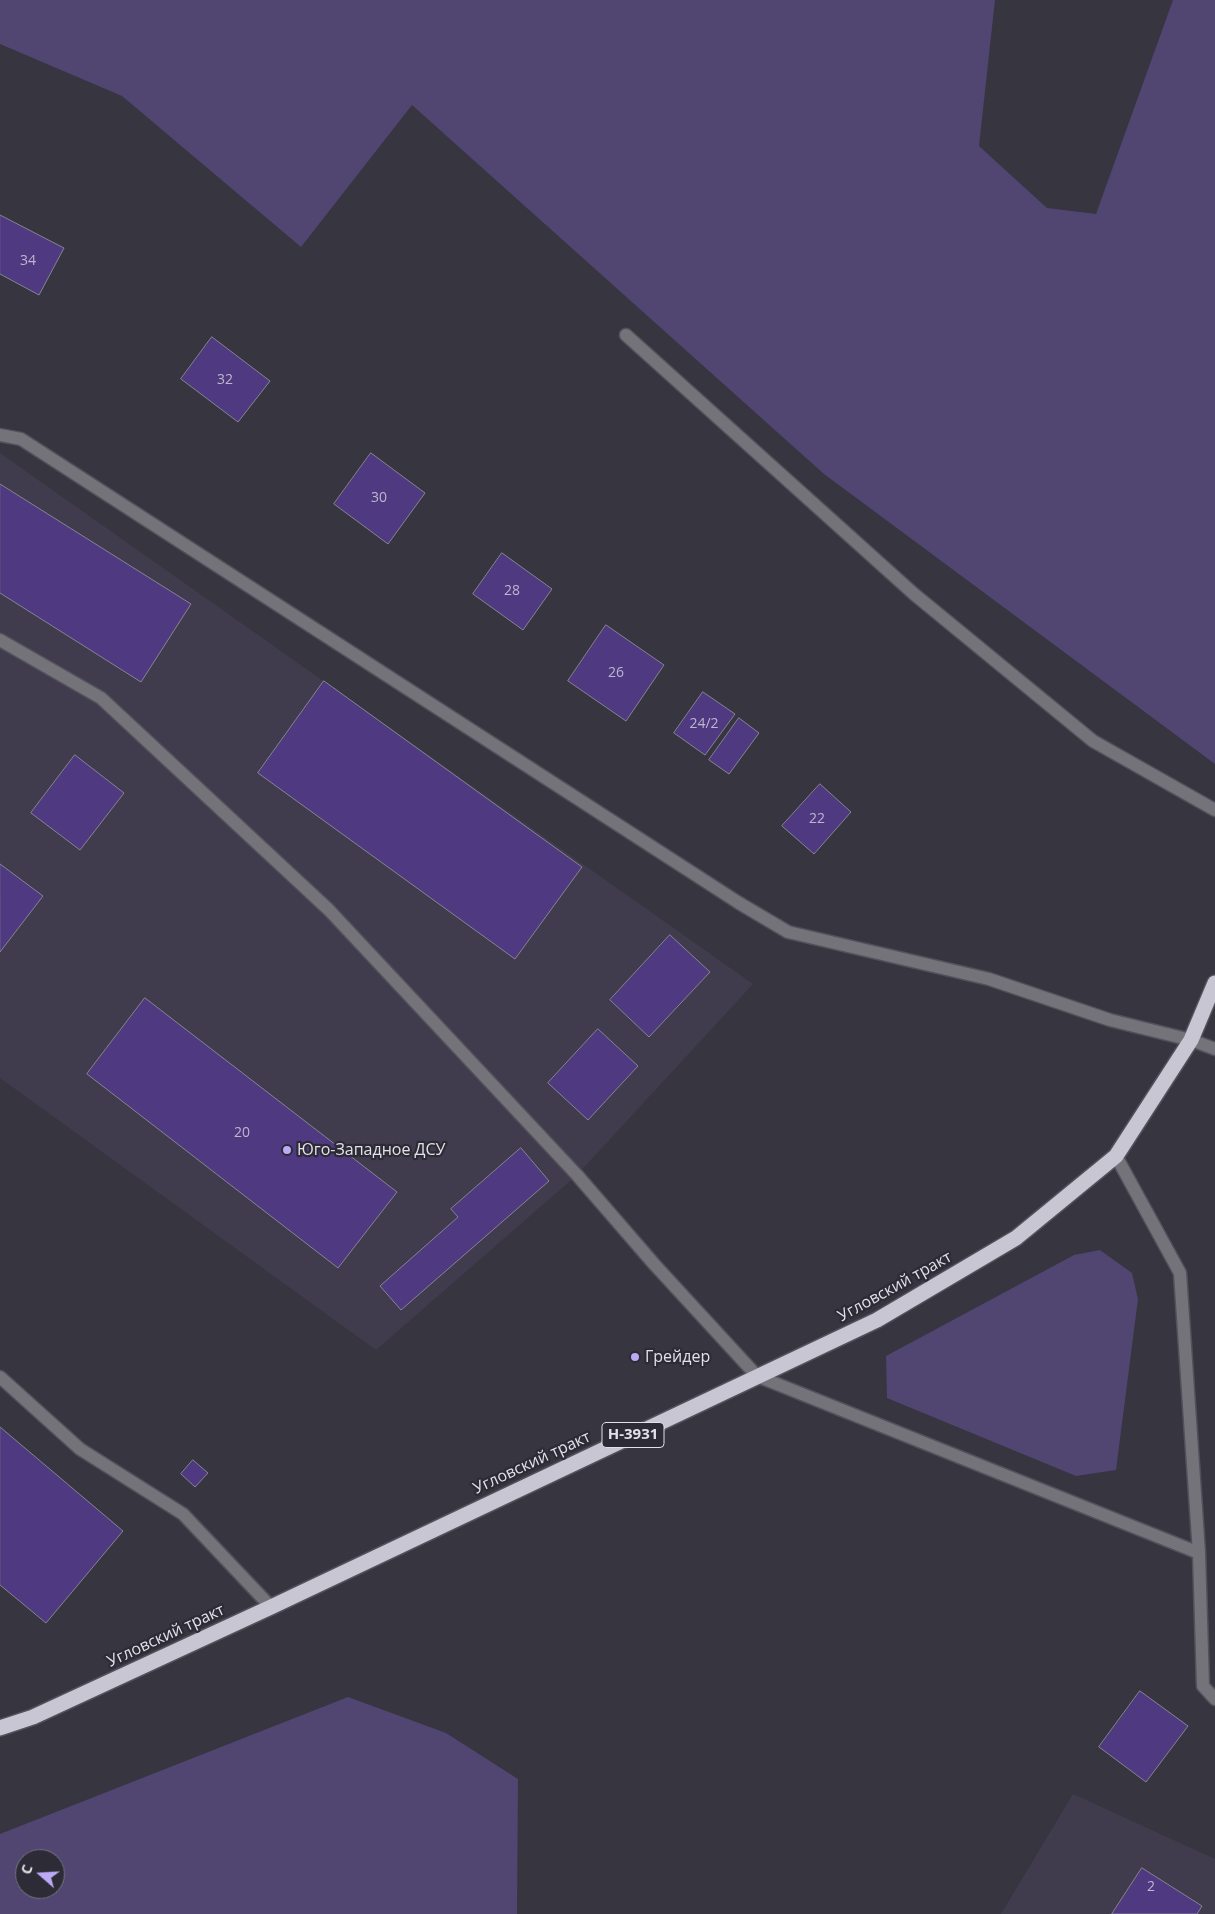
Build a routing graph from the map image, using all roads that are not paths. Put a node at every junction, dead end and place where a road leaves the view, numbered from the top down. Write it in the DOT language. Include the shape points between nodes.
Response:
graph roads {
  1 [pos="626,335"];
  2 [pos="0,435"];
  3 [pos="0,640"];
  4 [pos="1215,810"];
  5 [pos="1215,983"];
  6 [pos="1191,1040"];
  7 [pos="1215,1049"];
  8 [pos="1116,1156"];
  9 [pos="757,1376"];
  10 [pos="0,1377"];
  11 [pos="1199,1553"];
  12 [pos="271,1607"];
  13 [pos="1215,1700"];
  14 [pos="0,1728"];
  1 -- 4 [label="street" via="914,594 1093,741"];
  2 -- 6 [label="street" via="20,439 788,932 988,979 1110,1020"];
  3 -- 9 [label="street" via="101,698 329,910 577,1175"];
  5 -- 6 [label="highway, Угловский тракт / Н-3931"];
  6 -- 7 [label="street"];
  6 -- 8 [label="highway, Угловский тракт / Н-3931"];
  8 -- 9 [label="highway, Угловский тракт / Н-3931" via="1016,1238 877,1320"];
  8 -- 11 [label="street" via="1180,1273"];
  9 -- 11 [label="street"];
  9 -- 12 [label="highway, Угловский тракт / Н-3931"];
  10 -- 12 [label="street" via="80,1449 183,1514"];
  11 -- 13 [label="street" via="1203,1686"];
  12 -- 14 [label="highway, Угловский тракт / Н-3931" via="33,1717"];
}
